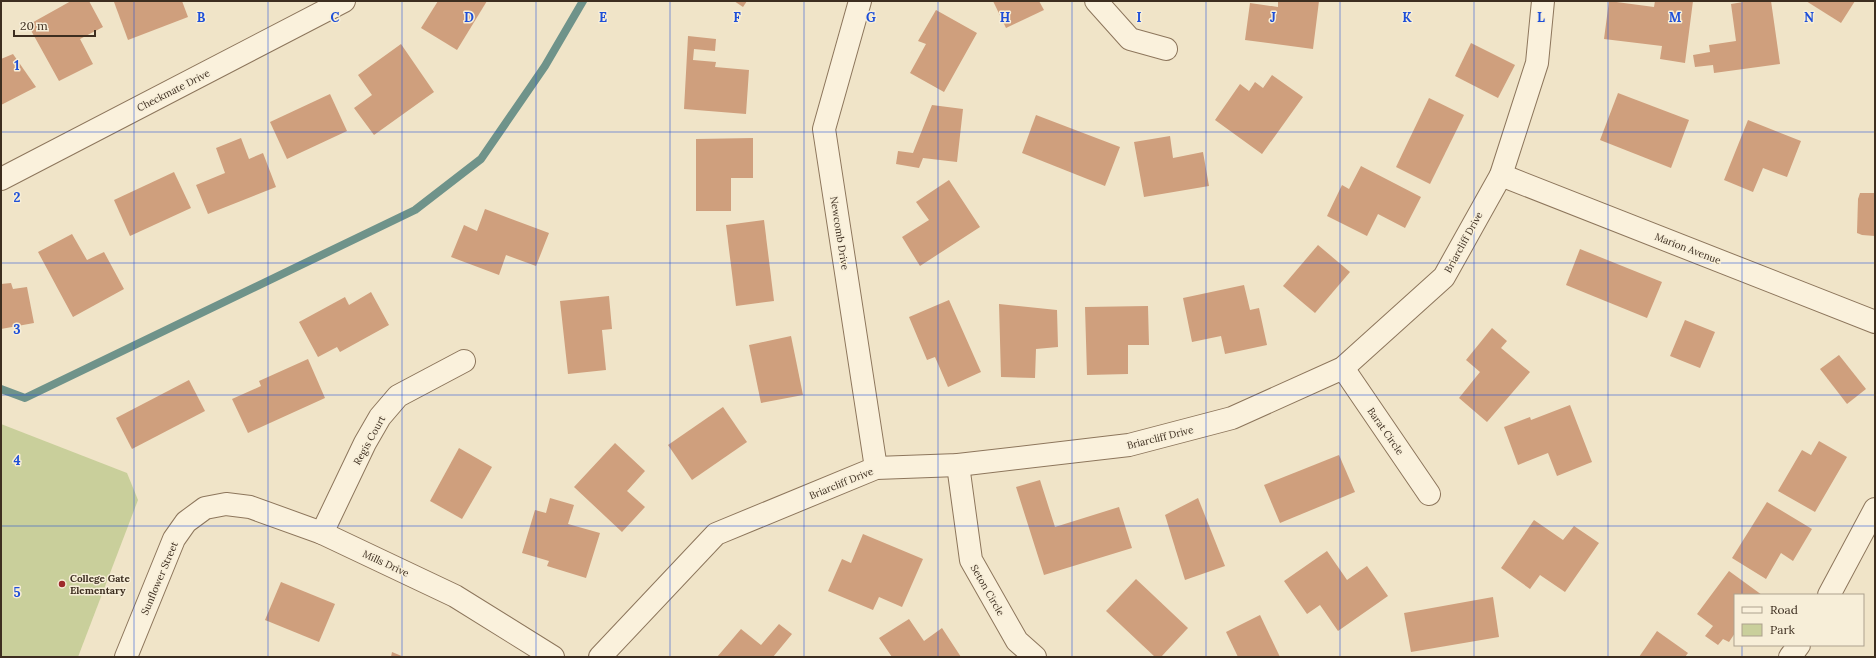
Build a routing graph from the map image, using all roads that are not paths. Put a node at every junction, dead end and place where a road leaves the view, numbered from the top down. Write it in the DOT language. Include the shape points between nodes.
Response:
graph roads {
  1 [pos="344,1"];
  2 [pos="860,1"];
  3 [pos="1096,1"];
  4 [pos="1543,1"];
  5 [pos="1166,49"];
  6 [pos="1501,175"];
  7 [pos="1,179"];
  8 [pos="1875,322"];
  9 [pos="464,362"];
  10 [pos="1343,368"];
  11 [pos="958,465"];
  12 [pos="876,468"];
  13 [pos="1429,494"];
  14 [pos="205,508"];
  15 [pos="1875,509"];
  16 [pos="322,534"];
  17 [pos="1830,594"];
  18 [pos="1798,646"];
  19 [pos="126,657"];
  20 [pos="553,657"];
  21 [pos="600,657"];
  22 [pos="1035,657"];
  23 [pos="1790,657"];
  1 -- 7 [label="street, Checkmate Drive"];
  2 -- 12 [label="street, Newcomb Drive" via="824,129"];
  3 -- 5 [label="street" via="1130,39"];
  4 -- 6 [label="street, Briarcliff Drive" via="1537,63"];
  6 -- 8 [label="street, Marion Avenue"];
  6 -- 10 [label="street, Briarcliff Drive" via="1444,277"];
  9 -- 16 [label="street, Regis Court" via="398,396 380,417"];
  10 -- 11 [label="street, Briarcliff Drive" via="1232,418 1129,445"];
  10 -- 13 [label="street, Barat Circle"];
  11 -- 12 [label="street, Briarcliff Drive"];
  11 -- 22 [label="street, Seton Circle" via="971,560 1017,641"];
  12 -- 21 [label="street, Briarcliff Drive" via="716,534"];
  14 -- 16 [label="street, Mills Drive" via="226,504 250,507"];
  14 -- 19 [label="street, Sunflower Street" via="186,522 174,539"];
  15 -- 17 [label="street"];
  16 -- 20 [label="street, Mills Drive" via="455,596"];
  18 -- 23 [label="street"];
}
